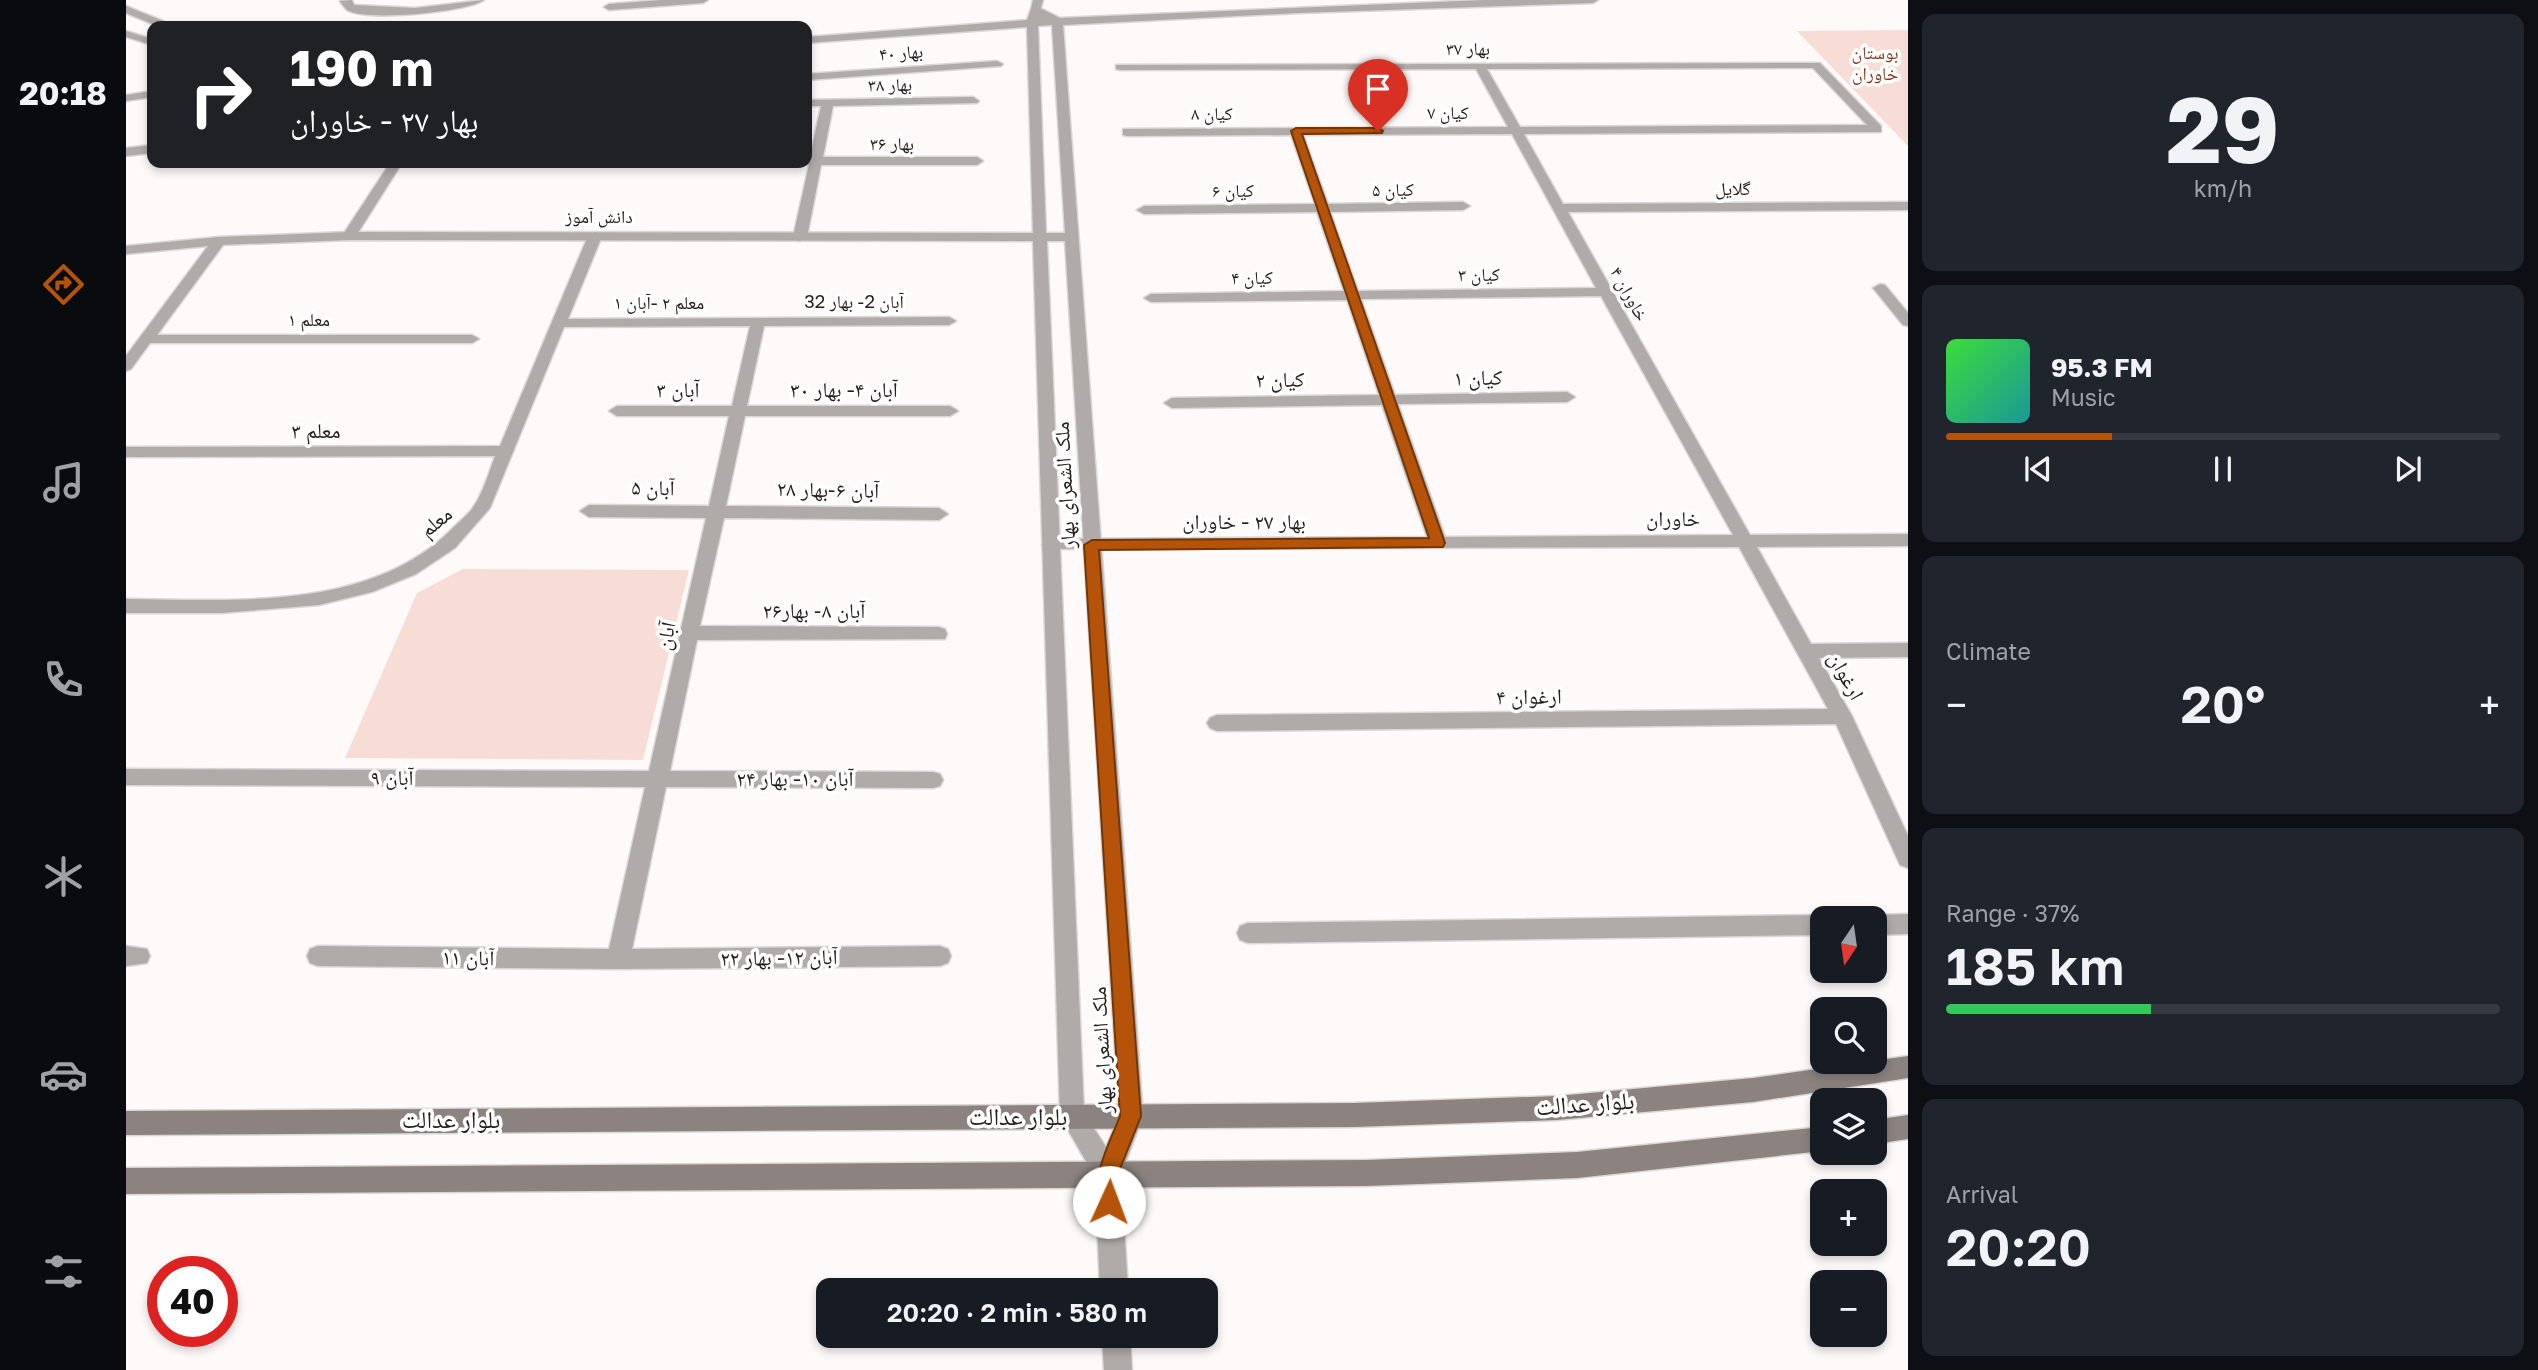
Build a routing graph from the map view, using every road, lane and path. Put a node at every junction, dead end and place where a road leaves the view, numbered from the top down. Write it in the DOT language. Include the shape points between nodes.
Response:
graph roads {
  1 [pos="347,0"];
  2 [pos="479,0"];
  3 [pos="703,0"];
  4 [pos="1255,0"];
  5 [pos="1593,0"];
  6 [pos="1134,5"];
  7 [pos="609,7"];
  8 [pos="126,9"];
  9 [pos="1032,10"];
  10 [pos="1061,14"];
  11 [pos="154,21"];
  12 [pos="126,34"];
  13 [pos="812,39"];
  14 [pos="147,40"];
  15 [pos="997,64"];
  16 [pos="1816,65"];
  17 [pos="1480,66"];
  18 [pos="1120,67"];
  19 [pos="812,77"];
  20 [pos="147,95"];
  21 [pos="126,98"];
  22 [pos="973,101"];
  23 [pos="812,103"];
  24 [pos="828,103"];
  25 [pos="1296,131"];
  26 [pos="1516,131"];
  27 [pos="1127,132"];
  28 [pos="147,150"];
  29 [pos="126,152"];
  30 [pos="812,158"];
  31 [pos="812,161"];
  32 [pos="978,161"];
  33 [pos="393,168"];
  34 [pos="810,168"];
  35 [pos="1463,206"];
  36 [pos="1908,206"];
  37 [pos="1322,208"];
  38 [pos="1559,208"];
  39 [pos="1144,209"];
  40 [pos="349,236"];
  41 [pos="596,236"];
  42 [pos="800,237"];
  43 [pos="1040,237"];
  44 [pos="1072,237"];
  45 [pos="219,241"];
  46 [pos="126,250"];
  47 [pos="1880,288"];
  48 [pos="1606,292"];
  49 [pos="1353,296"];
  50 [pos="1151,298"];
  51 [pos="949,321"];
  52 [pos="758,322"];
  53 [pos="1908,322"];
  54 [pos="560,323"];
  55 [pos="146,339"];
  56 [pos="472,339"];
  57 [pos="126,366"];
  58 [pos="1567,397"];
  59 [pos="1388,400"];
  60 [pos="1172,403"];
  61 [pos="617,411"];
  62 [pos="738,411"];
  63 [pos="950,411"];
  64 [pos="507,451"];
  65 [pos="126,452"];
  66 [pos="589,511"];
  67 [pos="716,512"];
  68 [pos="939,514"];
  69 [pos="1908,540"];
  70 [pos="1745,541"];
  71 [pos="1438,543"];
  72 [pos="1051,545"];
  73 [pos="1092,545"];
  74 [pos="126,606"];
  75 [pos="690,634"];
  76 [pos="938,634"];
  77 [pos="1908,650"];
  78 [pos="1806,651"];
  79 [pos="1843,716"];
  80 [pos="1217,723"];
  81 [pos="126,777"];
  82 [pos="658,779"];
  83 [pos="933,780"];
  84 [pos="1904,836"];
  85 [pos="1908,859"];
  86 [pos="1908,924"];
  87 [pos="1810,925"];
  88 [pos="1887,925"];
  89 [pos="1248,933"];
  90 [pos="318,956"];
  91 [pos="940,956"];
  92 [pos="618,959"];
  93 [pos="1908,1067"];
  94 [pos="1072,1116"];
  95 [pos="1130,1116"];
  96 [pos="126,1122"];
  97 [pos="1908,1127"];
  98 [pos="1887,1130"];
  99 [pos="1810,1140"];
  100 [pos="1108,1174"];
  101 [pos="126,1181"];
  102 [pos="1113,1278"];
  103 [pos="1117,1348"];
  104 [pos="1118,1370"];
  1 -- 2 [label="street" via="351,8 384,11"];
  3 -- 7 [label="street"];
  4 -- 6 [label="street"];
  5 -- 10 [label="street"];
  8 -- 11 [label="street"];
  9 -- 10 [label="street"];
  9 -- 13 [label="street"];
  9 -- 43 [label="street, ملک الشعرای بهار"];
  10 -- 44 [label="street, ملک الشعرای بهار"];
  12 -- 14 [label="street"];
  15 -- 19 [label="street, بهار ۴۰"];
  16 -- 17 [label="street, بهار ۳۷"];
  16 -- 26 [label="street, کیان ۷" via="1877,130"];
  17 -- 18 [label="street, بهار ۳۷"];
  17 -- 26 [label="street, خاوران ۴"];
  20 -- 21 [label="street"];
  22 -- 24 [label="street, بهار ۳۸"];
  23 -- 24 [label="street, بهار ۳۸"];
  24 -- 30 [label="street"];
  25 -- 26 [label="street, کیان ۷"];
  25 -- 27 [label="street, کیان ۸"];
  25 -- 37 [label="street"];
  26 -- 38 [label="street, خاوران ۴"];
  28 -- 29 [label="street"];
  31 -- 32 [label="street, بهار ۳۶"];
  33 -- 40 [label="street"];
  34 -- 42 [label="street"];
  35 -- 37 [label="street, کیان ۵"];
  36 -- 38 [label="street, گلایل"];
  37 -- 39 [label="street, کیان ۶"];
  37 -- 49 [label="street"];
  38 -- 48 [label="street, خاوران ۴"];
  40 -- 41 [label="street, دانش آموز"];
  40 -- 45 [label="street, دانش آموز"];
  41 -- 42 [label="street, دانش آموز"];
  41 -- 54 [label="street, معلم"];
  42 -- 43 [label="street, دانش آموز"];
  43 -- 44 [label="street, دانش آموز"];
  43 -- 72 [label="street, ملک الشعرای بهار"];
  44 -- 73 [label="street, ملک الشعرای بهار"];
  45 -- 46 [label="street, دانش آموز"];
  45 -- 55 [label="street"];
  47 -- 53 [label="street"];
  48 -- 49 [label="street, کیان ۳"];
  48 -- 70 [label="street, خاوران ۴"];
  49 -- 50 [label="street, کیان ۴"];
  49 -- 59 [label="street"];
  51 -- 52 [label="street, آبان 2- بهار 32"];
  52 -- 54 [label="street, معلم ۲ -آبان ۱"];
  52 -- 62 [label="street, آبان"];
  54 -- 64 [label="street, معلم"];
  55 -- 56 [label="street, معلم ۱"];
  55 -- 57 [label="street"];
  58 -- 59 [label="street, کیان ۱"];
  59 -- 60 [label="street, کیان ۲"];
  59 -- 71 [label="street"];
  61 -- 62 [label="street, آبان ۳"];
  62 -- 63 [label="street, آبان ۴- بهار ۳۰"];
  62 -- 67 [label="street, آبان"];
  64 -- 65 [label="street, معلم ۳"];
  64 -- 74 [label="street, معلم" via="472,522 414,567 344,594 273,606"];
  66 -- 67 [label="street, آبان ۵"];
  67 -- 68 [label="street, آبان ۶-بهار ۲۸"];
  67 -- 75 [label="street, آبان"];
  69 -- 70 [label="street, خاوران"];
  70 -- 71 [label="street, خاوران"];
  70 -- 78 [label="street, ارغوان"];
  71 -- 73 [label="street, بهار ۲۷ - خاوران"];
  72 -- 73 [label="street, بهار ۲۷ - خاوران"];
  72 -- 94 [label="street, ملک الشعرای بهار"];
  73 -- 95 [label="street, ملک الشعرای بهار"];
  75 -- 76 [label="street, ۲۶آبان ۸- بهار"];
  75 -- 82 [label="street, آبان"];
  77 -- 78 [label="street"];
  78 -- 79 [label="street, ارغوان"];
  79 -- 80 [label="street, ارغوان ۴"];
  79 -- 84 [label="street, ارغوان"];
  81 -- 82 [label="street, آبان ۹"];
  82 -- 83 [label="street, آبان ۱۰- بهار ۲۴"];
  82 -- 92 [label="street, آبان"];
  84 -- 85 [label="street, ارغوان"];
  86 -- 88 [label="street"];
  87 -- 89 [label="street"];
  90 -- 92 [label="street, آبان ۱۱"];
  91 -- 92 [label="street, آبان ۱۲- بهار ۲۲"];
  93 -- 95 [label="main road, بلوار عدالت" via="1753,1090 1557,1108"];
  94 -- 95 [label="main road, بلوار عدالت"];
  94 -- 96 [label="main road, بلوار عدالت"];
  94 -- 100 [label="street, ملک الشعرای بهار"];
  95 -- 100 [label="street, ملک الشعرای بهار"];
  97 -- 98 [label="main road"];
  99 -- 100 [label="main road" via="1577,1165 1366,1173"];
  100 -- 101 [label="main road"];
  100 -- 102 [label="street"];
  103 -- 104 [label="street"];
}
